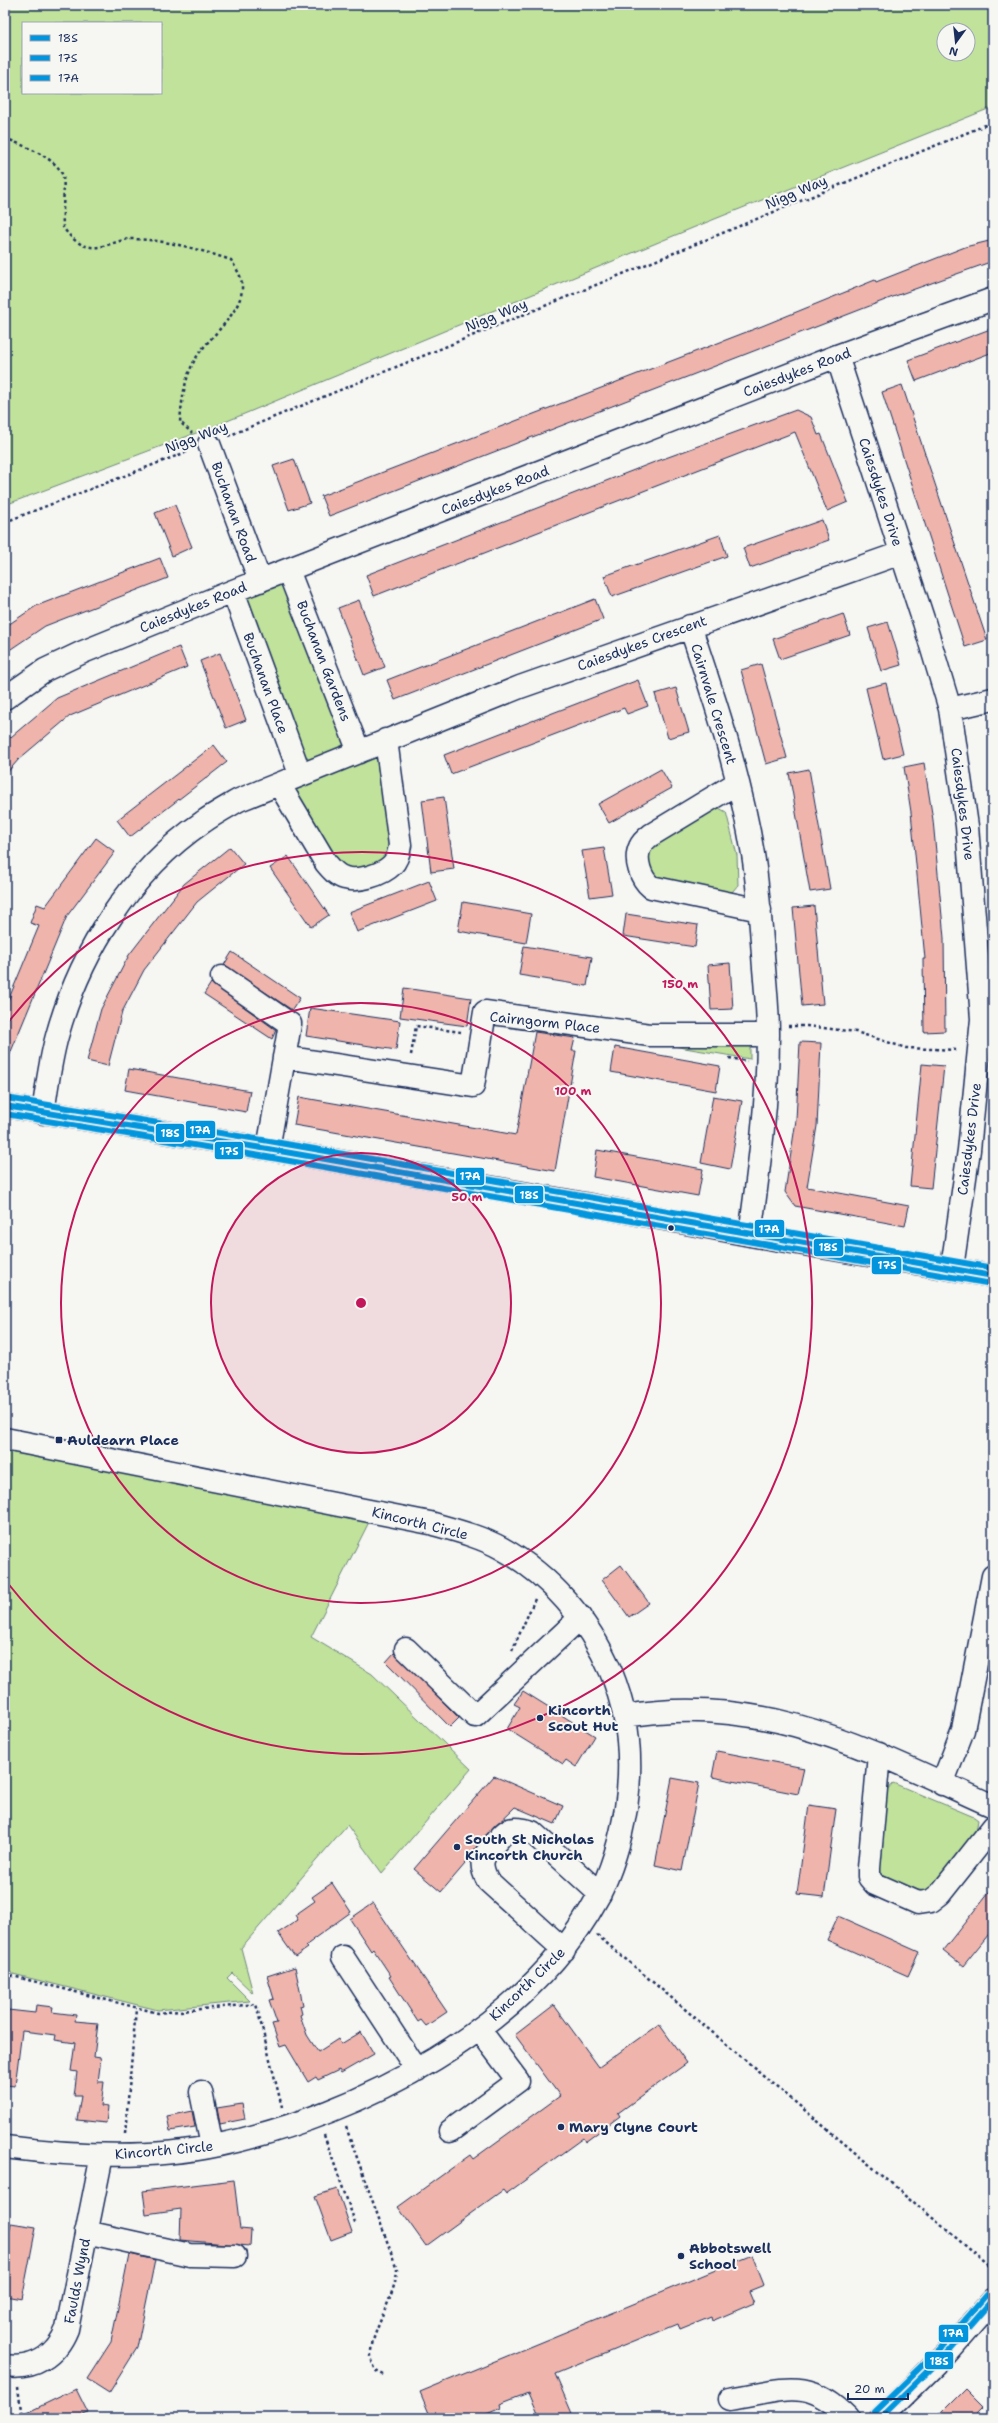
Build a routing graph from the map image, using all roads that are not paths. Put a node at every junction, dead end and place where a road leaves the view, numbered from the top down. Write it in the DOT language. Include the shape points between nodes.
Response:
graph roads {
  1 [pos="993,299"];
  2 [pos="837,356"];
  3 [pos="209,444"];
  4 [pos="901,552"];
  5 [pos="288,570"];
  6 [pos="260,581"];
  7 [pos="232,591"];
  8 [pos="690,626"];
  9 [pos="5,698"];
  10 [pos="993,699"];
  11 [pos="950,709"];
  12 [pos="386,740"];
  13 [pos="359,752"];
  14 [pos="300,774"];
  15 [pos="737,783"];
  16 [pos="280,784"];
  17 [pos="760,910"];
  18 [pos="222,977"];
  19 [pos="987,1020"];
  20 [pos="768,1030"];
  21 [pos="284,1057"];
  22 [pos="5,1106"];
  23 [pos="43,1113"];
  24 [pos="268,1148"];
  25 [pos="750,1235"];
  26 [pos="952,1268"];
  27 [pos="993,1276"];
  28 [pos="5,1439"];
  29 [pos="993,1576"];
  30 [pos="581,1617"];
  31 [pos="406,1649"];
  32 [pos="625,1716"];
  33 [pos="879,1754"];
  34 [pos="942,1784"];
  35 [pos="993,1806"];
  36 [pos="993,1827"];
  37 [pos="600,1894"];
  38 [pos="564,1950"];
  39 [pos="343,1957"];
  40 [pos="480,2029"];
  41 [pos="417,2070"];
  42 [pos="201,2092"];
  43 [pos="450,2132"];
  44 [pos="212,2146"];
  45 [pos="5,2147"];
  46 [pos="102,2155"];
  47 [pos="86,2232"];
  48 [pos="235,2256"];
  49 [pos="993,2300"];
  50 [pos="10,2367"];
  51 [pos="730,2399"];
  52 [pos="848,2418"];
  53 [pos="880,2418"];
  1 -- 2 [label="street, Caiesdykes Road"];
  2 -- 4 [label="street, Caiesdykes Drive"];
  2 -- 5 [label="street, Caiesdykes Road"];
  3 -- 6 [label="street, Buchanan Road"];
  4 -- 8 [label="street, Caiesdykes Crescent"];
  4 -- 11 [label="street, Caiesdykes Drive"];
  5 -- 6 [label="street, Caiesdykes Road"];
  5 -- 13 [label="street, Buchanan Gardens"];
  6 -- 7 [label="street, Caiesdykes Road"];
  7 -- 9 [label="street, Caiesdykes Road" via="45,670"];
  7 -- 14 [label="street, Buchanan Place"];
  8 -- 12 [label="street, Caiesdykes Crescent" via="520,687"];
  8 -- 15 [label="street, Cairnvale Crescent" via="714,698"];
  10 -- 11 [label="street"];
  11 -- 19 [label="street, Caiesdykes Drive" via="967,826"];
  12 -- 13 [label="street, Caiesdykes Crescent"];
  12 -- 16 [label="street" via="400,845 398,856 392,865 381,872 355,880 344,878 334,872 326,863"];
  13 -- 14 [label="street, Caiesdykes Crescent"];
  14 -- 16 [label="street, Caiesdykes Crescent"];
  15 -- 17 [label="street, Cairnvale Crescent" via="753,853"];
  15 -- 17 [label="street, Cairnvale Crescent" via="651,835 640,845 638,860 644,881 651,887"];
  16 -- 23 [label="street, Caiesdykes Crescent" via="240,800 203,822 151,868 110,918 79,974 68,1002 57,1037"];
  17 -- 20 [label="street, Cairnvale Crescent"];
  18 -- 21 [label="street" via="290,1024"];
  19 -- 26 [label="street, Caiesdykes Drive" via="979,1051 969,1150"];
  20 -- 21 [label="street, Cairngorm Place" via="650,1035 485,1012 473,1086"];
  20 -- 25 [label="street, Cairnvale Crescent" via="764,1128"];
  21 -- 24 [label="street"];
  22 -- 23 [label="street"];
  23 -- 24 [label="street"];
  24 -- 25 [label="street"];
  25 -- 26 [label="street"];
  26 -- 27 [label="street"];
  28 -- 30 [label="street, Kincorth Circle" via="430,1523 467,1533 501,1548 544,1578"];
  29 -- 34 [label="street" via="963,1730"];
  30 -- 31 [label="street" via="475,1716"];
  30 -- 32 [label="street, Kincorth Circle" via="605,1658"];
  32 -- 33 [label="street" via="660,1710 724,1711 760,1716 825,1734"];
  32 -- 37 [label="street, Kincorth Circle" via="630,1754 628,1791 621,1836"];
  33 -- 34 [label="street"];
  33 -- 36 [label="street" via="868,1868 869,1877 875,1884 918,1903 931,1901 940,1894"];
  34 -- 35 [label="street"];
  37 -- 38 [label="street, Kincorth Circle"];
  37 -- 38 [label="street" via="532,1832 520,1829 507,1830 486,1852 482,1870 488,1881"];
  38 -- 40 [label="street, Kincorth Circle" via="529,1986"];
  39 -- 41 [label="street"];
  40 -- 41 [label="street, Kincorth Circle"];
  40 -- 43 [label="street" via="518,2081"];
  41 -- 44 [label="street, Kincorth Circle" via="339,2108 287,2126"];
  42 -- 44 [label="street"];
  44 -- 46 [label="street, Kincorth Circle" via="166,2152"];
  45 -- 46 [label="street, Kincorth Circle"];
  46 -- 47 [label="street, Faulds Wynd"];
  47 -- 48 [label="street" via="190,2255"];
  47 -- 50 [label="street, Faulds Wynd" via="63,2340 48,2357 27,2367"];
  49 -- 53 [label="street" via="946,2354"];
  51 -- 52 [label="street" via="801,2388 819,2393 834,2403"];
}
